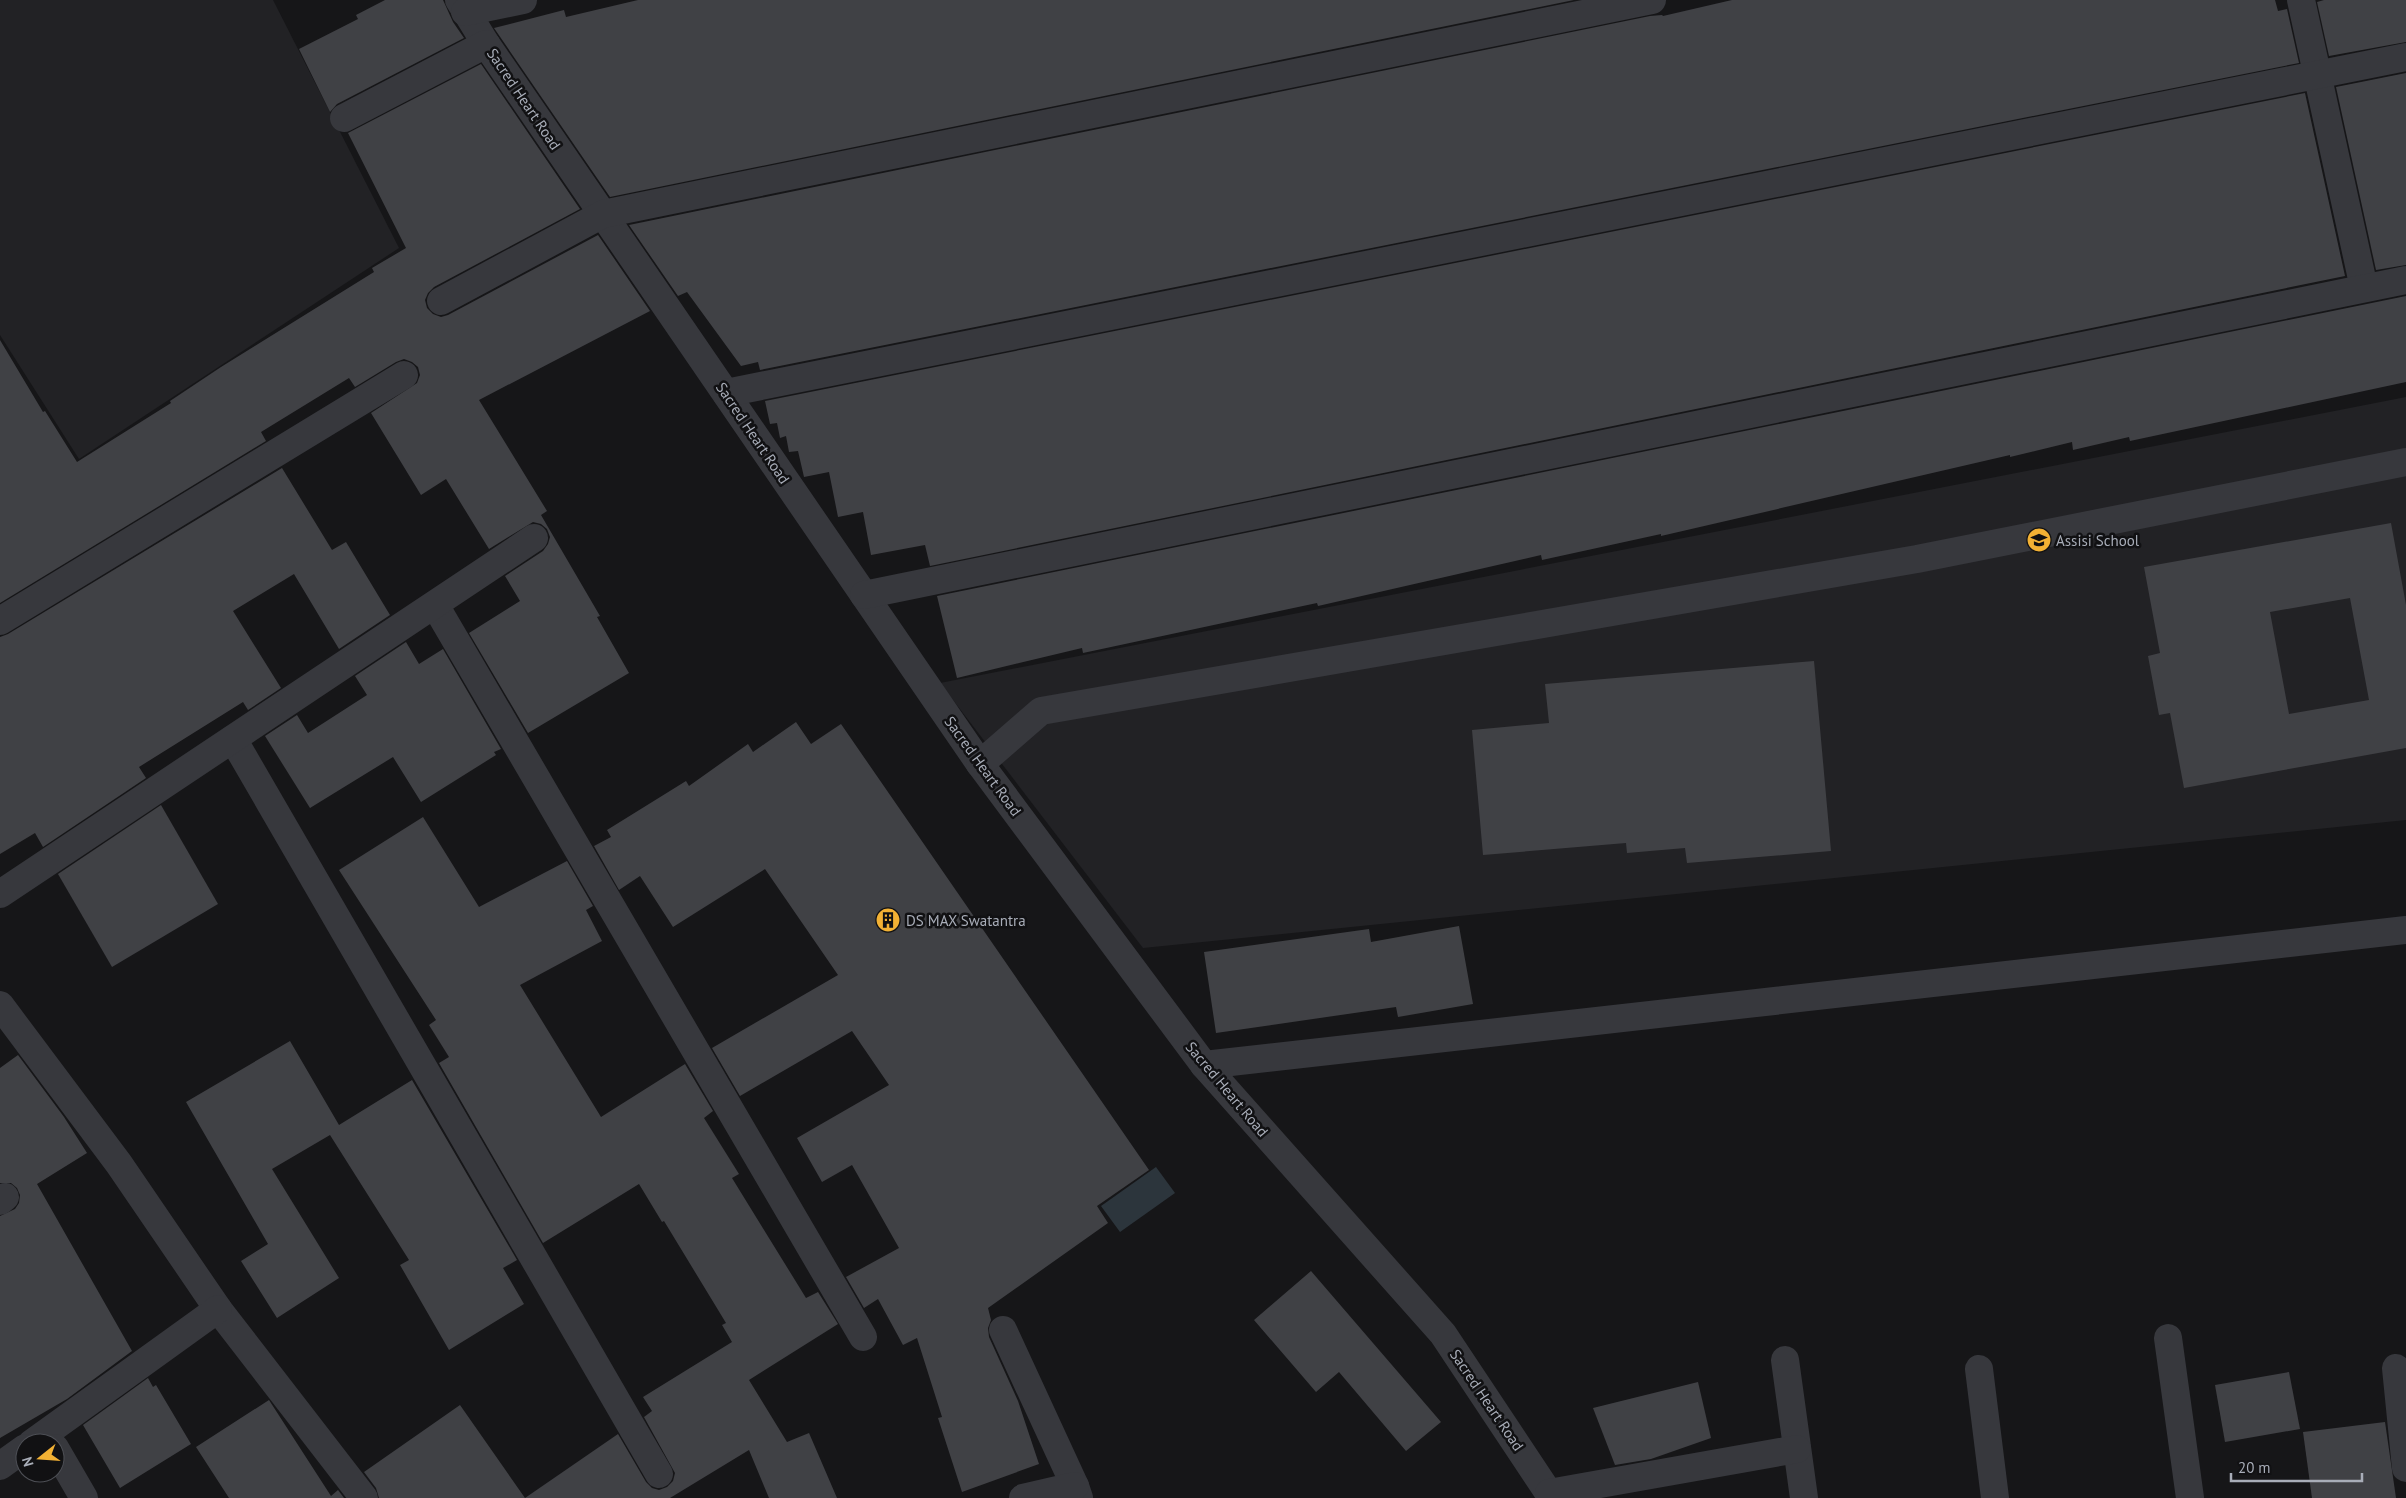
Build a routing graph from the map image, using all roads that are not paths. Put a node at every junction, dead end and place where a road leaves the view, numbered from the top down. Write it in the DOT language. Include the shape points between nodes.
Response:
graph roads {
  1 [pos="524,0"];
  2 [pos="1652,0"];
  3 [pos="2301,0"];
  4 [pos="462,6"];
  5 [pos="486,44"];
  6 [pos="2406,57"];
  7 [pos="2318,75"];
  8 [pos="344,118"];
  9 [pos="603,214"];
  10 [pos="2406,280"];
  11 [pos="2364,288"];
  12 [pos="441,302"];
  13 [pos="404,375"];
  14 [pos="726,393"];
  15 [pos="2406,462"];
  16 [pos="534,538"];
  17 [pos="864,595"];
  18 [pos="435,605"];
  19 [pos="0,621"];
  20 [pos="233,739"];
  21 [pos="980,764"];
  22 [pos="0,894"];
  23 [pos="2406,930"];
  24 [pos="0,1004"];
  25 [pos="1204,1065"];
  26 [pos="218,1309"];
  27 [pos="1003,1330"];
  28 [pos="863,1337"];
  29 [pos="2168,1338"];
  30 [pos="1785,1360"];
  31 [pos="2396,1368"];
  32 [pos="1979,1369"];
  33 [pos="55,1433"];
  34 [pos="1797,1449"];
  35 [pos="15,1458"];
  36 [pos="0,1466"];
  37 [pos="2406,1468"];
  38 [pos="65,1473"];
  39 [pos="659,1474"];
  40 [pos="1077,1492"];
  41 [pos="1551,1496"];
  42 [pos="84,1498"];
  43 [pos="364,1498"];
  44 [pos="1023,1498"];
  45 [pos="1804,1498"];
  46 [pos="1995,1498"];
  47 [pos="2190,1498"];
  1 -- 4 [label="street"];
  2 -- 9 [label="street"];
  3 -- 7 [label="street"];
  4 -- 5 [label="street, Sacred Heart Road"];
  5 -- 8 [label="street"];
  5 -- 9 [label="street, Sacred Heart Road"];
  6 -- 7 [label="street"];
  7 -- 11 [label="street"];
  7 -- 14 [label="street"];
  9 -- 12 [label="street"];
  9 -- 14 [label="street, Sacred Heart Road"];
  10 -- 11 [label="street"];
  11 -- 17 [label="street"];
  13 -- 19 [label="street"];
  14 -- 17 [label="street, Sacred Heart Road"];
  15 -- 21 [label="street" via="1917,559 1041,712"];
  16 -- 18 [label="street"];
  17 -- 21 [label="street, Sacred Heart Road"];
  18 -- 20 [label="street"];
  18 -- 28 [label="street"];
  20 -- 22 [label="street"];
  20 -- 39 [label="street"];
  21 -- 25 [label="street, Sacred Heart Road"];
  23 -- 25 [label="street"];
  24 -- 26 [label="street" via="119,1164"];
  25 -- 41 [label="street, Sacred Heart Road" via="1443,1334"];
  26 -- 33 [label="street"];
  26 -- 43 [label="street"];
  27 -- 40 [label="street"];
  29 -- 47 [label="street"];
  30 -- 34 [label="street"];
  31 -- 37 [label="street"];
  32 -- 46 [label="street"];
  34 -- 41 [label="street"];
  34 -- 45 [label="street"];
  35 -- 36 [label="street"];
  38 -- 42 [label="street"];
  40 -- 44 [label="street"];
}
